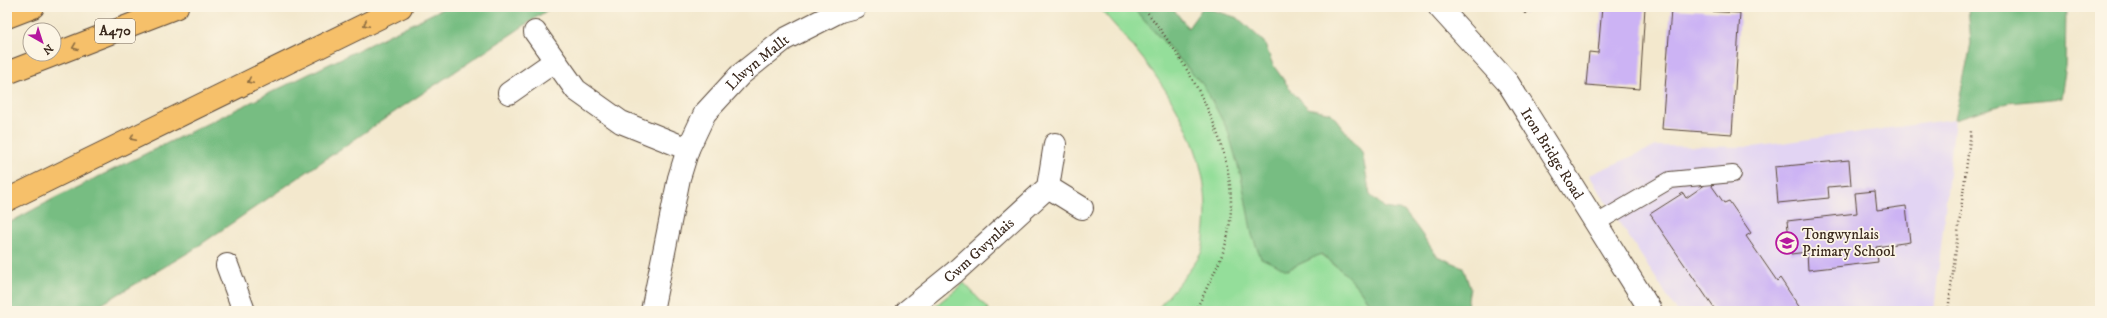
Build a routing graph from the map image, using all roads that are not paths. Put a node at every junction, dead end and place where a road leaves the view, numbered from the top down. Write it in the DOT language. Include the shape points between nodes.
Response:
graph roads {
  1 [pos="33,7"];
  2 [pos="177,7"];
  3 [pos="402,7"];
  4 [pos="855,7"];
  5 [pos="1439,7"];
  6 [pos="7,17"];
  7 [pos="535,32"];
  8 [pos="555,60"];
  9 [pos="7,73"];
  10 [pos="509,93"];
  11 [pos="1056,144"];
  12 [pos="688,149"];
  13 [pos="1733,174"];
  14 [pos="1048,187"];
  15 [pos="7,200"];
  16 [pos="1082,208"];
  17 [pos="1596,224"];
  18 [pos="227,265"];
  19 [pos="244,311"];
  20 [pos="652,311"];
  21 [pos="908,311"];
  22 [pos="1651,311"];
  1 -- 6 [label="highway"];
  2 -- 9 [label="highway, A470, one-way"];
  3 -- 15 [label="highway, one-way"];
  4 -- 12 [label="street, Llwyn Mallt" via="840,11 785,39 740,74 705,113"];
  5 -- 17 [label="street, Iron Bridge Road" via="1508,83"];
  7 -- 8 [label="street"];
  8 -- 10 [label="street"];
  8 -- 12 [label="street" via="576,90 621,122"];
  11 -- 14 [label="street"];
  12 -- 20 [label="street, Llwyn Mallt" via="679,178"];
  13 -- 17 [label="lane" via="1670,180"];
  14 -- 16 [label="street"];
  14 -- 21 [label="street, Cwm Gwynlais"];
  17 -- 22 [label="street, Iron Bridge Road"];
  18 -- 19 [label="street"];
}
